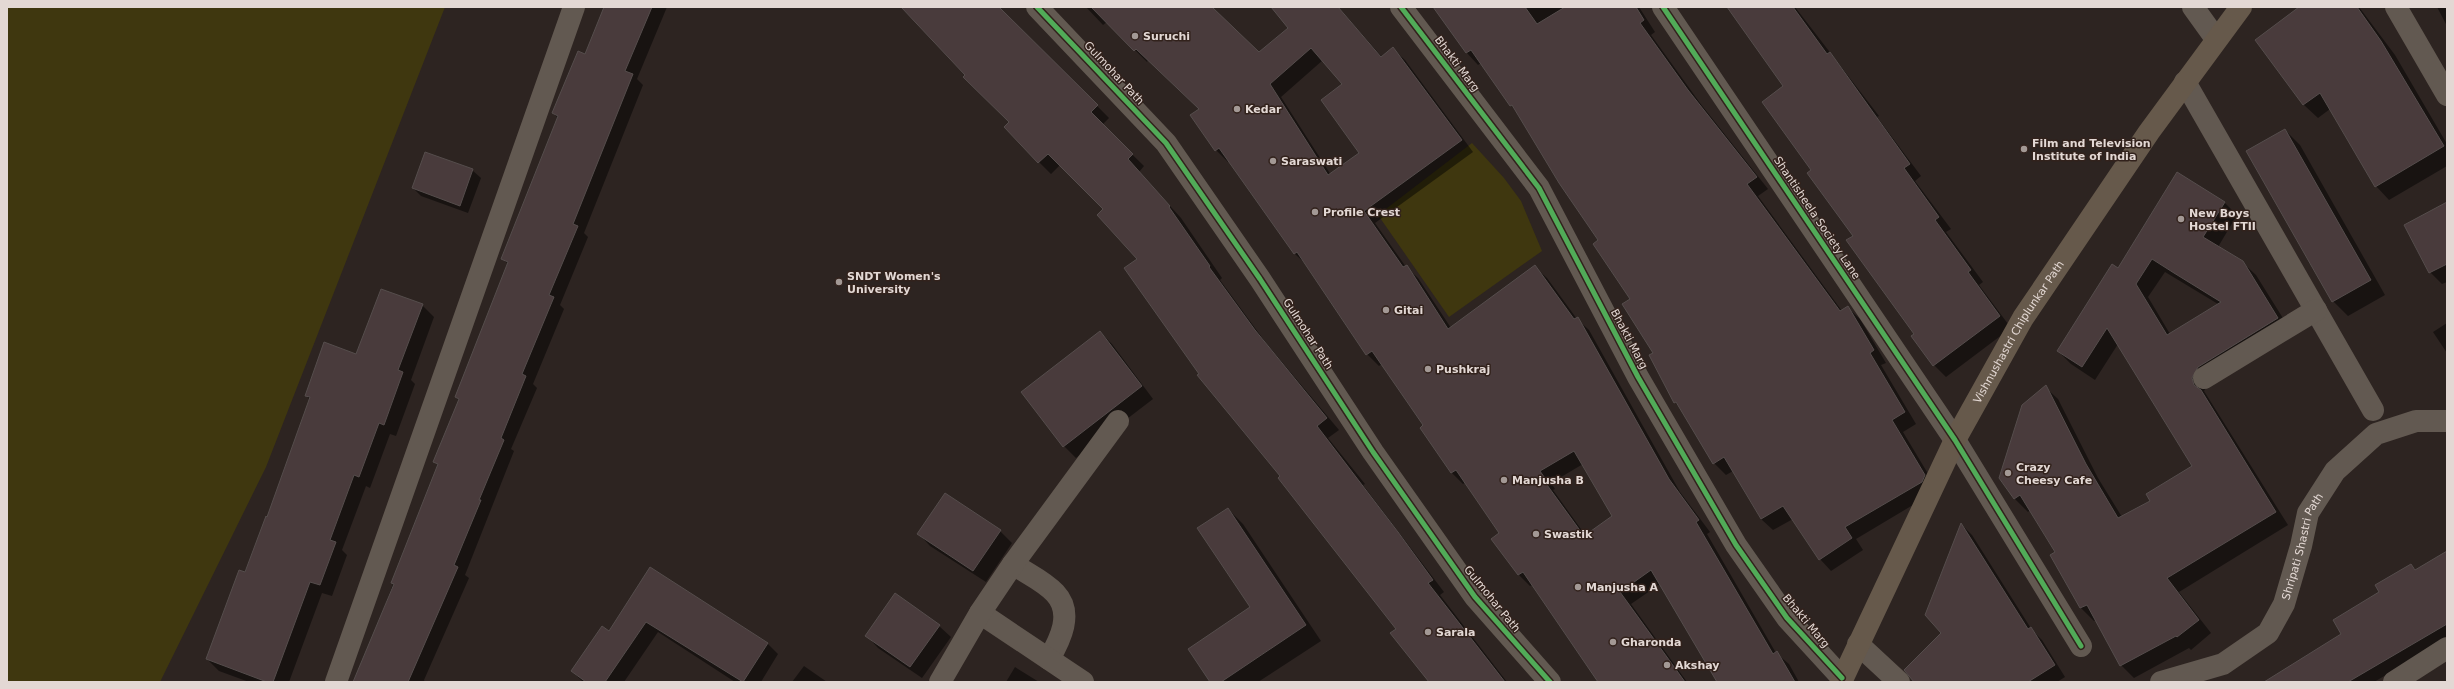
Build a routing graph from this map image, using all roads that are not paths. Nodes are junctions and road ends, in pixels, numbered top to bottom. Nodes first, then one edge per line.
1 (574, 7) edge
2 (1037, 7) edge
3 (1401, 7) edge
4 (1663, 7) edge
5 (2193, 7) edge
6 (2241, 7) edge
7 (2396, 7) edge
8 (2216, 39) junction
9 (2185, 82) junction
10 (2447, 95) edge
11 (2316, 310) junction
12 (2204, 378) dead end
13 (2373, 410) dead end
14 (1118, 421) dead end
15 (2447, 421) edge
16 (1955, 440) junction
17 (1013, 564) junction
18 (980, 613) junction
19 (1858, 644) junction
20 (2081, 646) dead end
21 (2447, 648) edge
22 (1049, 659) junction
23 (1842, 680) edge
24 (336, 682) edge
25 (940, 682) edge
26 (1083, 682) edge
27 (1550, 682) edge
28 (1899, 682) edge
29 (2161, 682) edge
30 (2394, 682) edge

1 - 24 street
2 - 27 street, Gulmohar Path
3 - 23 street, Bhakti Marg
4 - 16 street, Shantisheela Society Lane
5 - 8 street
6 - 8 main road, Vishnushastri Chiplunkar Path
7 - 10 street
8 - 9 main road, Vishnushastri Chiplunkar Path
9 - 11 street
9 - 16 main road, Vishnushastri Chiplunkar Path
11 - 12 street
11 - 13 street
14 - 17 street
15 - 29 street, Shripati Shastri Path
16 - 19 main road, Vishnushastri Chiplunkar Path
16 - 20 street, Shantisheela Society Lane
17 - 18 street
17 - 22 street
18 - 22 street
18 - 25 street
19 - 23 main road, Vishnushastri Chiplunkar Path
19 - 28 street
21 - 30 street
22 - 26 street

